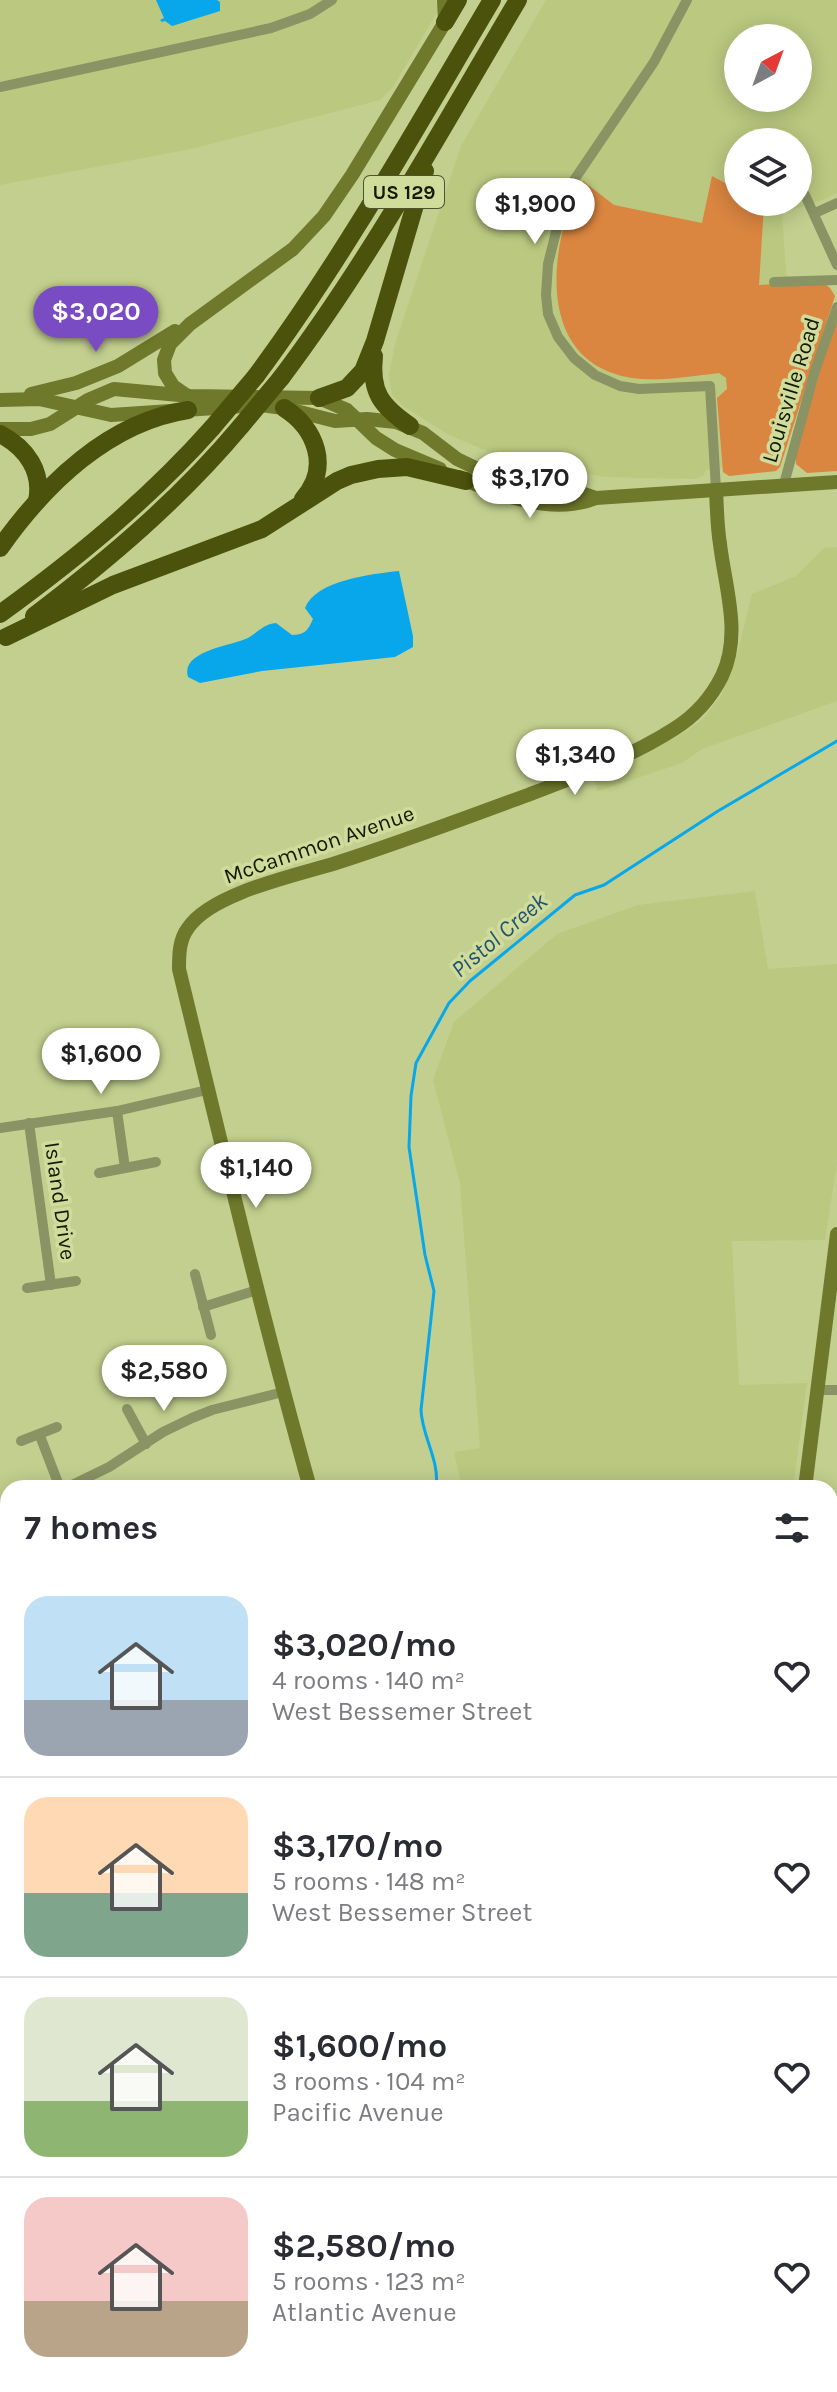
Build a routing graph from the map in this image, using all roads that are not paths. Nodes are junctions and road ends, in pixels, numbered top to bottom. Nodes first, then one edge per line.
1 (332, 0) edge
2 (444, 0) edge
3 (458, 0) edge
4 (492, 0) edge
5 (518, 0) edge
6 (687, 0) edge
7 (445, 22) junction
8 (0, 87) edge
9 (442, 128) junction
10 (837, 203) edge
11 (812, 208) edge
12 (815, 213) junction
13 (837, 265) edge
14 (837, 280) edge
15 (774, 282) dead end
16 (837, 307) edge
17 (190, 324) junction
18 (375, 341) junction
19 (319, 398) junction
20 (3, 400) edge
21 (189, 403) junction
22 (76, 407) junction
23 (284, 408) junction
24 (358, 419) junction
25 (410, 426) junction
26 (0, 431) edge
27 (466, 481) junction
28 (837, 482) edge
29 (784, 484) junction
30 (716, 490) junction
31 (596, 498) junction
32 (37, 501) junction
33 (286, 514) junction
34 (0, 548) edge
35 (0, 614) edge
36 (3, 639) edge
37 (207, 1090) junction
38 (117, 1111) junction
39 (29, 1123) junction
40 (0, 1128) edge
41 (156, 1162) dead end
42 (125, 1168) junction
43 (99, 1173) dead end
44 (837, 1234) edge
45 (195, 1274) dead end
46 (76, 1281) dead end
47 (51, 1285) junction
48 (27, 1288) dead end
49 (257, 1290) junction
50 (203, 1307) junction
51 (211, 1335) dead end
52 (819, 1390) junction
53 (837, 1390) edge
54 (283, 1392) junction
55 (127, 1409) dead end
56 (57, 1427) dead end
57 (40, 1436) junction
58 (21, 1441) dead end
59 (146, 1444) junction
60 (59, 1480) edge
61 (81, 1480) edge
62 (308, 1480) edge
63 (806, 1480) edge

1 - 8 street
2 - 7 main road
3 - 7 highway
4 - 35 highway, US 129, bridge
5 - 9 highway, US 129
6 - 30 street
7 - 17 main road
9 - 18 highway
9 - 36 highway, US 129, bridge
10 - 12 street
11 - 12 street
12 - 13 street
14 - 15 street
16 - 29 street, Louisville Road
17 - 20 main road
17 - 21 main road
18 - 19 highway
18 - 25 highway
19 - 21 main road
19 - 24 main road
20 - 22 main road
21 - 22 main road
21 - 22 main road
21 - 23 main road
21 - 32 highway
22 - 26 main road
23 - 24 main road
23 - 33 highway
24 - 25 main road
24 - 27 main road
25 - 31 main road
26 - 32 highway
27 - 31 main road
27 - 33 highway
28 - 29 main road
29 - 30 main road
30 - 31 main road
30 - 37 main road, McCammon Avenue
32 - 34 highway
33 - 36 highway
37 - 38 street
37 - 49 main road, McCammon Avenue
38 - 39 street
38 - 42 street
39 - 40 street
39 - 47 street, Island Drive
41 - 42 street
42 - 43 street
44 - 52 main road
45 - 50 street
46 - 47 street, Island Drive
47 - 48 street, Island Drive
49 - 50 street
49 - 54 main road, McCammon Avenue
50 - 51 street
52 - 53 street
52 - 63 main road
54 - 59 street
54 - 62 main road, McCammon Avenue
55 - 59 street
56 - 57 street
57 - 58 street
57 - 60 street
59 - 61 street

